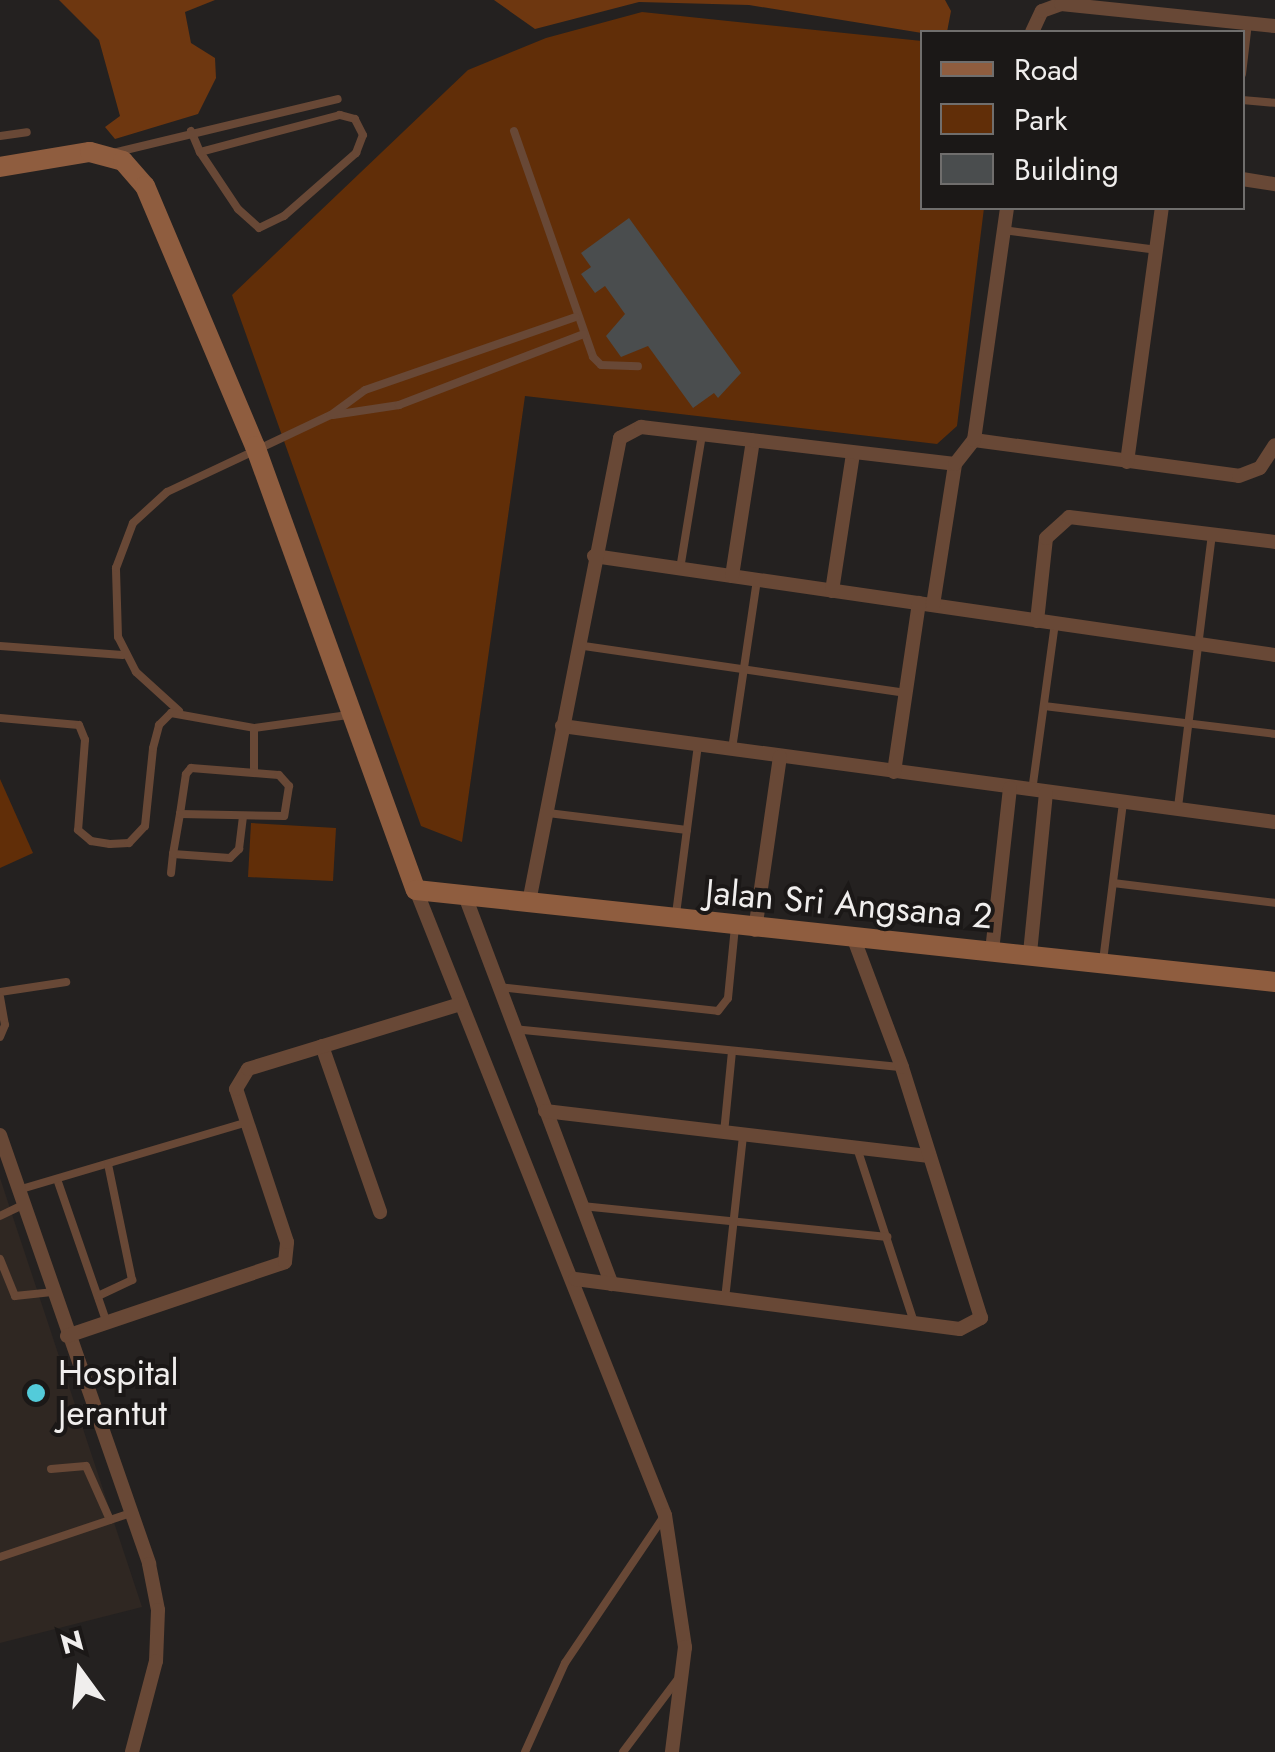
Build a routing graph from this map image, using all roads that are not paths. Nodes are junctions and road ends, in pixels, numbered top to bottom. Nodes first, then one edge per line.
1 (1116, 3) edge
2 (1248, 24) junction
3 (1275, 26) edge
4 (1033, 30) edge
5 (1245, 49) edge
6 (338, 99) dead end
7 (1245, 100) edge
8 (1275, 103) edge
9 (190, 131) junction
10 (514, 131) dead end
11 (27, 132) dead end
12 (0, 136) edge
13 (200, 152) junction
14 (109, 155) junction
15 (0, 167) edge
16 (1245, 179) edge
17 (1275, 184) edge
18 (1006, 210) edge
19 (1162, 210) edge
20 (1004, 230) junction
21 (1156, 250) junction
22 (576, 317) junction
23 (584, 334) junction
24 (638, 366) dead end
25 (365, 390) junction
26 (372, 413) junction
27 (331, 415) junction
28 (702, 435) junction
29 (974, 440) junction
30 (753, 442) junction
31 (1275, 445) edge
32 (255, 446) junction
33 (853, 453) junction
34 (1127, 462) junction
35 (954, 464) junction
36 (1212, 534) junction
37 (1275, 542) edge
38 (594, 556) junction
39 (680, 569) junction
40 (732, 576) junction
41 (757, 580) junction
42 (832, 591) junction
43 (926, 604) junction
44 (1038, 620) junction
45 (1055, 624) junction
46 (1199, 644) junction
47 (577, 645) junction
48 (0, 646) edge
49 (123, 655) junction
50 (1275, 655) edge
51 (744, 670) junction
52 (905, 693) junction
53 (1044, 706) junction
54 (179, 711) junction
55 (349, 715) junction
56 (0, 718) edge
57 (1189, 722) junction
58 (562, 726) junction
59 (254, 728) junction
60 (1275, 734) edge
61 (698, 745) junction
62 (732, 750) junction
63 (780, 757) junction
64 (254, 772) junction
65 (894, 772) junction
66 (1010, 788) junction
67 (1039, 792) junction
68 (1123, 802) junction
69 (1178, 807) junction
70 (545, 812) junction
71 (180, 814) junction
72 (243, 816) junction
73 (1275, 822) edge
74 (687, 830) junction
75 (174, 854) junction
76 (171, 873) dead end
77 (1113, 883) junction
78 (416, 890) junction
79 (465, 896) junction
80 (529, 902) junction
81 (1275, 903) edge
82 (676, 920) junction
83 (745, 928) junction
84 (855, 942) junction
85 (992, 951) junction
86 (1030, 953) junction
87 (1103, 962) junction
88 (66, 982) dead end
89 (1275, 982) edge
90 (498, 987) junction
91 (0, 994) edge
92 (462, 1004) junction
93 (514, 1029) junction
94 (0, 1036) edge
95 (322, 1046) junction
96 (732, 1051) junction
97 (902, 1068) junction
98 (546, 1111) junction
99 (244, 1123) junction
100 (724, 1133) junction
101 (0, 1135) edge
102 (743, 1136) junction
103 (858, 1151) junction
104 (929, 1156) junction
105 (108, 1164) junction
106 (57, 1178) junction
107 (21, 1198) junction
108 (582, 1206) junction
109 (380, 1212) dead end
110 (0, 1216) edge
111 (734, 1220) junction
112 (888, 1237) junction
113 (0, 1259) edge
114 (574, 1280) junction
115 (612, 1284) junction
116 (52, 1292) junction
117 (98, 1296) junction
118 (725, 1300) junction
119 (107, 1323) junction
120 (915, 1325) junction
121 (67, 1336) junction
122 (52, 1469) dead end
123 (130, 1513) junction
124 (665, 1515) junction
125 (110, 1520) junction
126 (0, 1557) edge
127 (683, 1672) junction
128 (132, 1752) edge
129 (525, 1752) edge
130 (623, 1752) edge
131 (672, 1752) edge

1 - 2 street
1 - 4 street
2 - 3 street
2 - 5 lane
6 - 9 lane
7 - 8 lane
9 - 13 lane
9 - 14 lane
10 - 22 lane
11 - 12 lane
13 - 13 lane
14 - 15 street
14 - 32 street
16 - 17 street
18 - 20 street
19 - 21 street
20 - 21 lane
20 - 29 street
21 - 34 street
22 - 23 lane
22 - 25 lane
23 - 24 lane
23 - 26 lane
25 - 26 lane
25 - 27 lane
26 - 27 lane
27 - 32 lane
28 - 30 street
28 - 38 street
28 - 39 lane
29 - 34 street
29 - 35 street
30 - 33 street
30 - 40 street
31 - 34 street
32 - 49 lane
32 - 55 street
33 - 35 street
33 - 42 street
35 - 43 street
36 - 37 street
36 - 44 street
36 - 46 lane
38 - 39 street
38 - 47 street
39 - 40 street
40 - 41 street
41 - 42 street
41 - 51 lane
42 - 43 street
43 - 44 street
43 - 52 street
44 - 45 street
45 - 46 street
45 - 53 lane
46 - 50 street
46 - 57 lane
47 - 51 lane
47 - 58 street
48 - 49 lane
49 - 54 lane
51 - 52 lane
51 - 62 lane
52 - 65 street
53 - 57 lane
53 - 67 lane
54 - 56 lane
54 - 59 lane
55 - 59 lane
55 - 78 street
57 - 60 lane
57 - 69 lane
58 - 61 street
58 - 70 street
59 - 64 lane
61 - 62 street
61 - 74 lane
62 - 63 street
63 - 65 street
63 - 83 street
64 - 71 lane
64 - 72 lane
65 - 66 street
66 - 67 street
66 - 85 street
67 - 68 street
67 - 86 street
68 - 69 street
68 - 77 lane
69 - 73 street
70 - 74 lane
70 - 80 street
71 - 72 lane
71 - 75 lane
72 - 75 lane
74 - 82 lane
75 - 76 lane
77 - 81 lane
77 - 87 lane
78 - 79 street, Jalan Sri Angsana 2
78 - 92 street
79 - 80 street, Jalan Sri Angsana 2
79 - 90 street
80 - 82 street, Jalan Sri Angsana 2
82 - 83 street, Jalan Sri Angsana 2
83 - 84 street, Jalan Sri Angsana 2
83 - 90 lane
84 - 85 street, Jalan Sri Angsana 2
84 - 97 street
85 - 86 street, Jalan Sri Angsana 2
86 - 87 street, Jalan Sri Angsana 2
87 - 89 street, Jalan Sri Angsana 2
88 - 91 lane
90 - 93 street
91 - 94 lane
92 - 95 street
92 - 114 street
93 - 96 lane
93 - 98 street
95 - 99 street
95 - 109 street
96 - 97 lane
96 - 100 lane
97 - 104 street
98 - 100 street
98 - 108 street
99 - 105 lane
99 - 119 street
100 - 102 street
101 - 107 street
102 - 103 street
102 - 111 lane
103 - 104 street
103 - 112 lane
104 - 120 street
105 - 106 lane
105 - 117 lane
106 - 107 lane
106 - 117 lane
107 - 110 lane
107 - 116 street
108 - 111 lane
108 - 115 street
111 - 112 lane
111 - 118 lane
112 - 120 lane
113 - 116 lane
114 - 115 street
114 - 124 street
115 - 118 street
116 - 121 street
117 - 119 lane
118 - 120 street
119 - 121 street
121 - 123 street
122 - 125 lane
123 - 125 lane
123 - 128 street
124 - 127 street
124 - 129 lane
125 - 126 lane
127 - 130 lane
127 - 131 street

